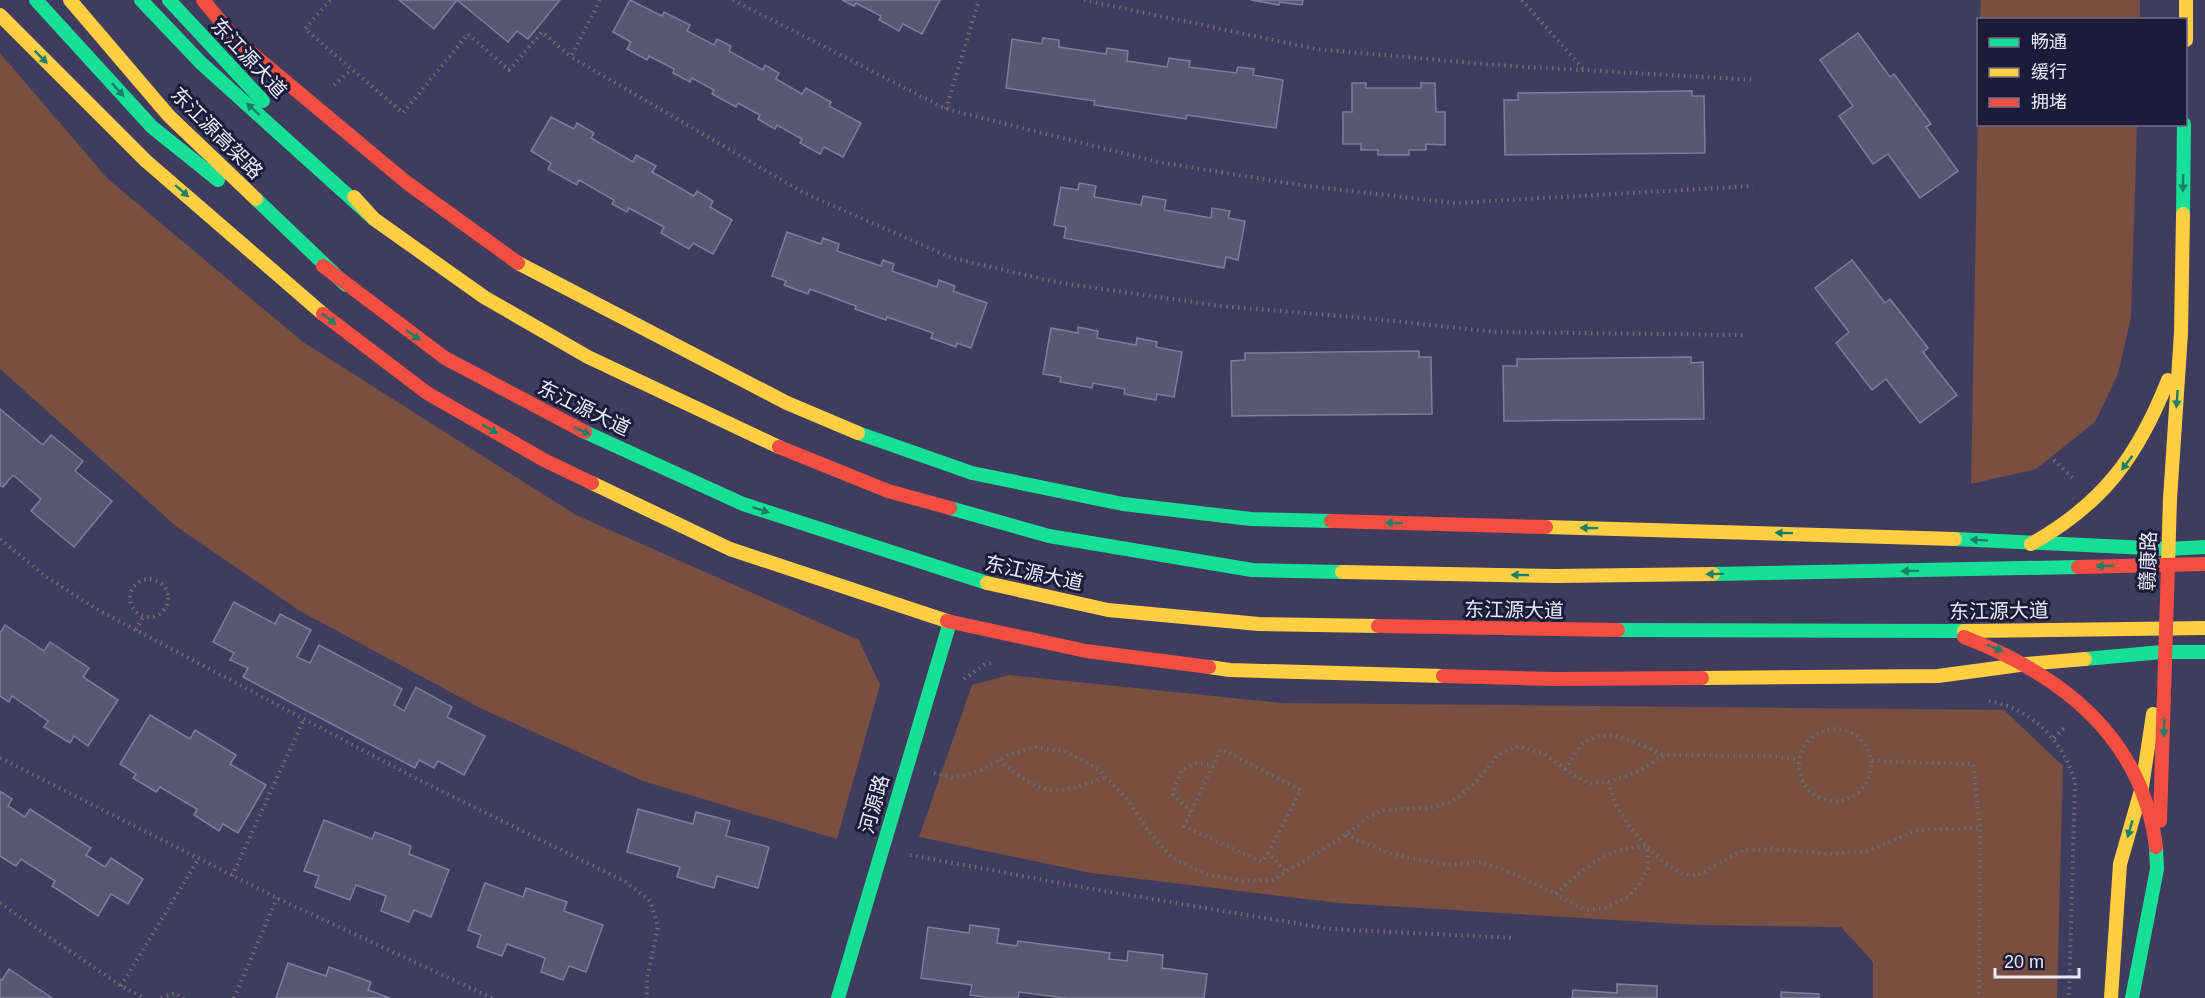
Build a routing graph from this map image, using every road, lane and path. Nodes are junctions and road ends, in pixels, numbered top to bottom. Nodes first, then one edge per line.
1 (36, 0) edge
2 (69, 0) edge
3 (141, 0) edge
4 (169, 0) edge
5 (203, 0) edge
6 (330, 0) edge
7 (600, 0) edge
8 (733, 0) edge
9 (979, 0) edge
10 (1084, 0) edge
11 (1522, 0) edge
12 (2186, 0) edge
13 (0, 15) edge
14 (2186, 18) edge
15 (571, 57) junction
16 (1584, 70) junction
17 (1756, 80) dead end
18 (946, 109) junction
19 (2184, 126) edge
20 (1754, 186) dead end
21 (374, 219) junction
22 (346, 285) junction
23 (2181, 333) junction
24 (1746, 335) dead end
25 (0, 539) edge
26 (2034, 543) junction
27 (2205, 547) edge
28 (2168, 549) junction
29 (2205, 564) edge
30 (2168, 565) junction
31 (1947, 571) junction
32 (143, 616) junction
33 (950, 622) junction
34 (2166, 627) junction
35 (2205, 628) edge
36 (136, 630) junction
37 (1939, 631) junction
38 (2164, 652) junction
39 (2205, 652) edge
40 (996, 662) dead end
41 (2027, 664) junction
42 (959, 687) dead end
43 (1981, 699) dead end
44 (304, 719) junction
45 (1664, 755) junction
46 (0, 758) edge
47 (999, 760) junction
48 (1799, 760) junction
49 (907, 761) junction
50 (1872, 761) junction
51 (1214, 765) junction
52 (1566, 770) junction
53 (1106, 777) junction
54 (1608, 782) junction
55 (2142, 787) junction
56 (1191, 812) junction
57 (1980, 828) junction
58 (1346, 836) junction
59 (1647, 847) junction
60 (1268, 853) junction
61 (879, 857) junction
62 (200, 858) junction
63 (2158, 861) junction
64 (1286, 871) junction
65 (232, 876) junction
66 (1556, 894) junction
67 (277, 898) junction
68 (0, 903) edge
69 (1514, 938) dead end
70 (2157, 941) dead end
71 (122, 986) junction
72 (145, 998) edge
73 (161, 998) edge
74 (184, 998) edge
75 (234, 998) edge
76 (492, 998) edge
77 (647, 998) edge
78 (838, 998) edge
79 (1979, 998) edge
80 (2068, 998) edge
81 (2111, 998) edge
82 (2133, 998) edge

1 -> 22 main road, 东江源大道
2 - 22 main road, 东江源高架路
21 -> 3 main road, 东江源高架路
4 - 21 main road, 东江源大道
26 -> 5 main road
6 - 15 path
7 - 15 path
8 - 18 path
9 - 18 path
10 - 16 path
11 - 16 path
12 - 14 main road
13 -> 33 main road
15 - 24 path
16 - 17 path
18 - 20 path
19 -> 23 main road, 赣康路
31 -> 21 main road, 东江源大道
22 -> 37 main road, 东江源大道
23 -> 26 main road
23 -> 28 main road, 赣康路
25 - 36 path
26 - 28 main road
26 - 31 main road
27 - 28 main road
28 - 30 main road, 赣康路
29 - 30 main road, 东江源大道
30 -> 31 main road, 东江源大道
30 - 34 main road, 赣康路
32 - 32 path
32 - 36 path
33 - 41 main road
33 - 49 main road, 河源路
34 - 35 main road, 东江源大道
34 - 37 main road, 东江源大道
34 - 38 main road, 赣康路
36 - 44 path
37 -> 41 main road
38 - 39 main road
38 - 41 main road
38 - 55 main road
38 -> 63 main road, 赣康路
40 - 42 path
41 - 55 main road
43 - 80 path
44 - 65 path
44 - 77 path
45 - 48 path
45 - 52 path
45 - 54 path
46 - 62 path
47 - 49 path
47 - 53 path
47 - 53 path
48 - 50 path
48 - 50 path
49 - 61 main road, 河源路
50 - 57 path
51 - 56 path
51 - 56 path
51 - 60 path
52 - 54 path
52 - 58 path
53 - 64 path
54 - 59 path
55 - 63 main road
55 -> 81 main road
56 - 60 path
57 - 59 path
57 - 79 path
58 - 64 path
58 - 66 path
59 - 66 path
59 - 66 path
60 - 64 path
61 - 69 path
61 - 78 main road, 河源路
62 - 65 path
62 - 71 path
63 - 70 main road, 赣康路
63 - 82 main road
65 - 67 path
67 - 75 path
67 - 76 path
68 - 71 path
71 - 72 path
73 - 74 path

